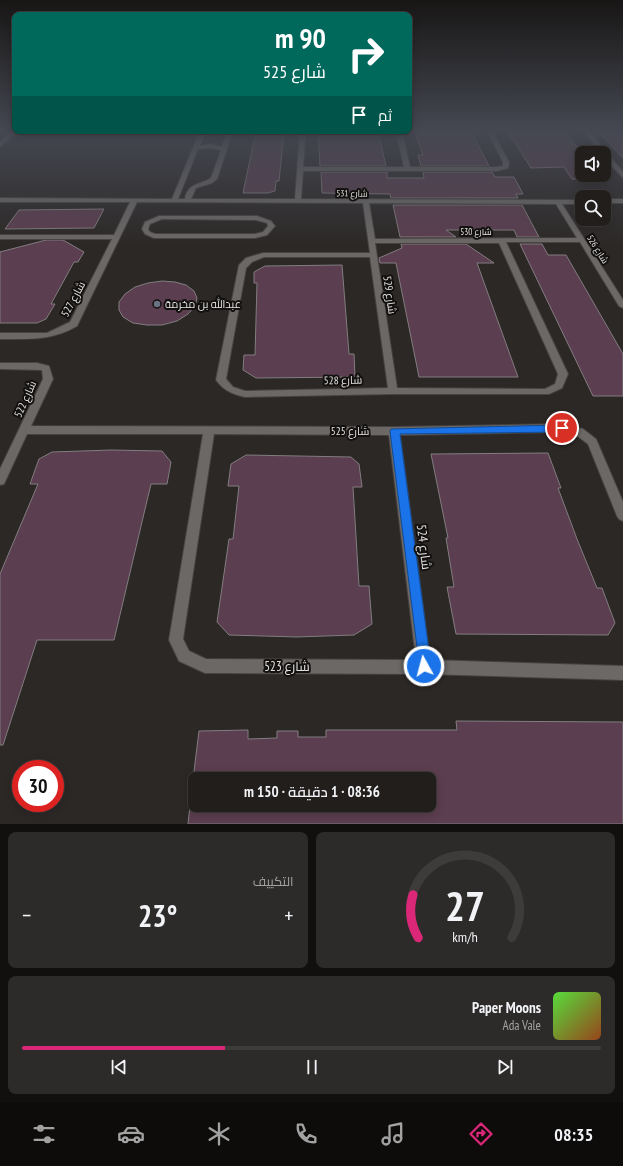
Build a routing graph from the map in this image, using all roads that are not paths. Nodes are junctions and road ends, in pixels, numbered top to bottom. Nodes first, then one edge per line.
1 (189, 167) edge
2 (218, 167) edge
3 (504, 167) edge
4 (302, 168) joint
5 (407, 169) joint
6 (184, 180) junction
7 (201, 184) junction
8 (1, 200) edge
9 (134, 201) junction
10 (174, 201) junction
11 (188, 201) junction
12 (241, 201) junction
13 (298, 201) junction
14 (623, 201) edge
15 (366, 202) junction
16 (558, 202) junction
17 (575, 202) edge
18 (611, 202) edge
19 (227, 209) junction
20 (238, 212) junction
21 (0, 237) edge
22 (116, 237) junction
23 (501, 240) junction
24 (581, 240) junction
25 (371, 241) junction
26 (374, 255) junction
27 (623, 306) edge
28 (0, 336) edge
29 (0, 366) edge
30 (393, 391) junction
31 (24, 430) junction
32 (209, 431) junction
33 (394, 431) junction
34 (0, 481) edge
35 (623, 516) edge
36 (424, 666) junction
37 (623, 673) edge

1 - 6 street
2 - 7 street
3 - 5 street
4 - 5 street
4 - 13 street
6 - 7 street
6 - 10 street
7 - 11 street
8 - 9 street, شارع 531
9 - 10 street, شارع 531
9 - 22 street, شارع 527
10 - 11 street, شارع 531
11 - 19 street, شارع 531
12 - 13 street, شارع 531
12 - 19 street, شارع 531
12 - 20 street
13 - 15 street, شارع 531
14 - 18 street
15 - 16 street, شارع 531
15 - 25 street, شارع 529
16 - 17 street, شارع 531
16 - 24 street, شارع 526
19 - 20 street
19 - 20 street
21 - 22 street
22 - 28 street, شارع 527
23 - 24 street, شارع 530
23 - 25 street, شارع 530
23 - 30 street, شارع 528
24 - 27 street, شارع 526
25 - 26 street, شارع 529
26 - 30 street, شارع 529
26 - 30 street, شارع 528
29 - 31 street, شارع 522
31 - 32 street, شارع 525
31 - 34 street, شارع 522
32 - 33 street, شارع 525
32 - 36 street, شارع 523
33 - 35 street, شارع 525
33 - 36 street, شارع 524
36 - 37 street, شارع 523

